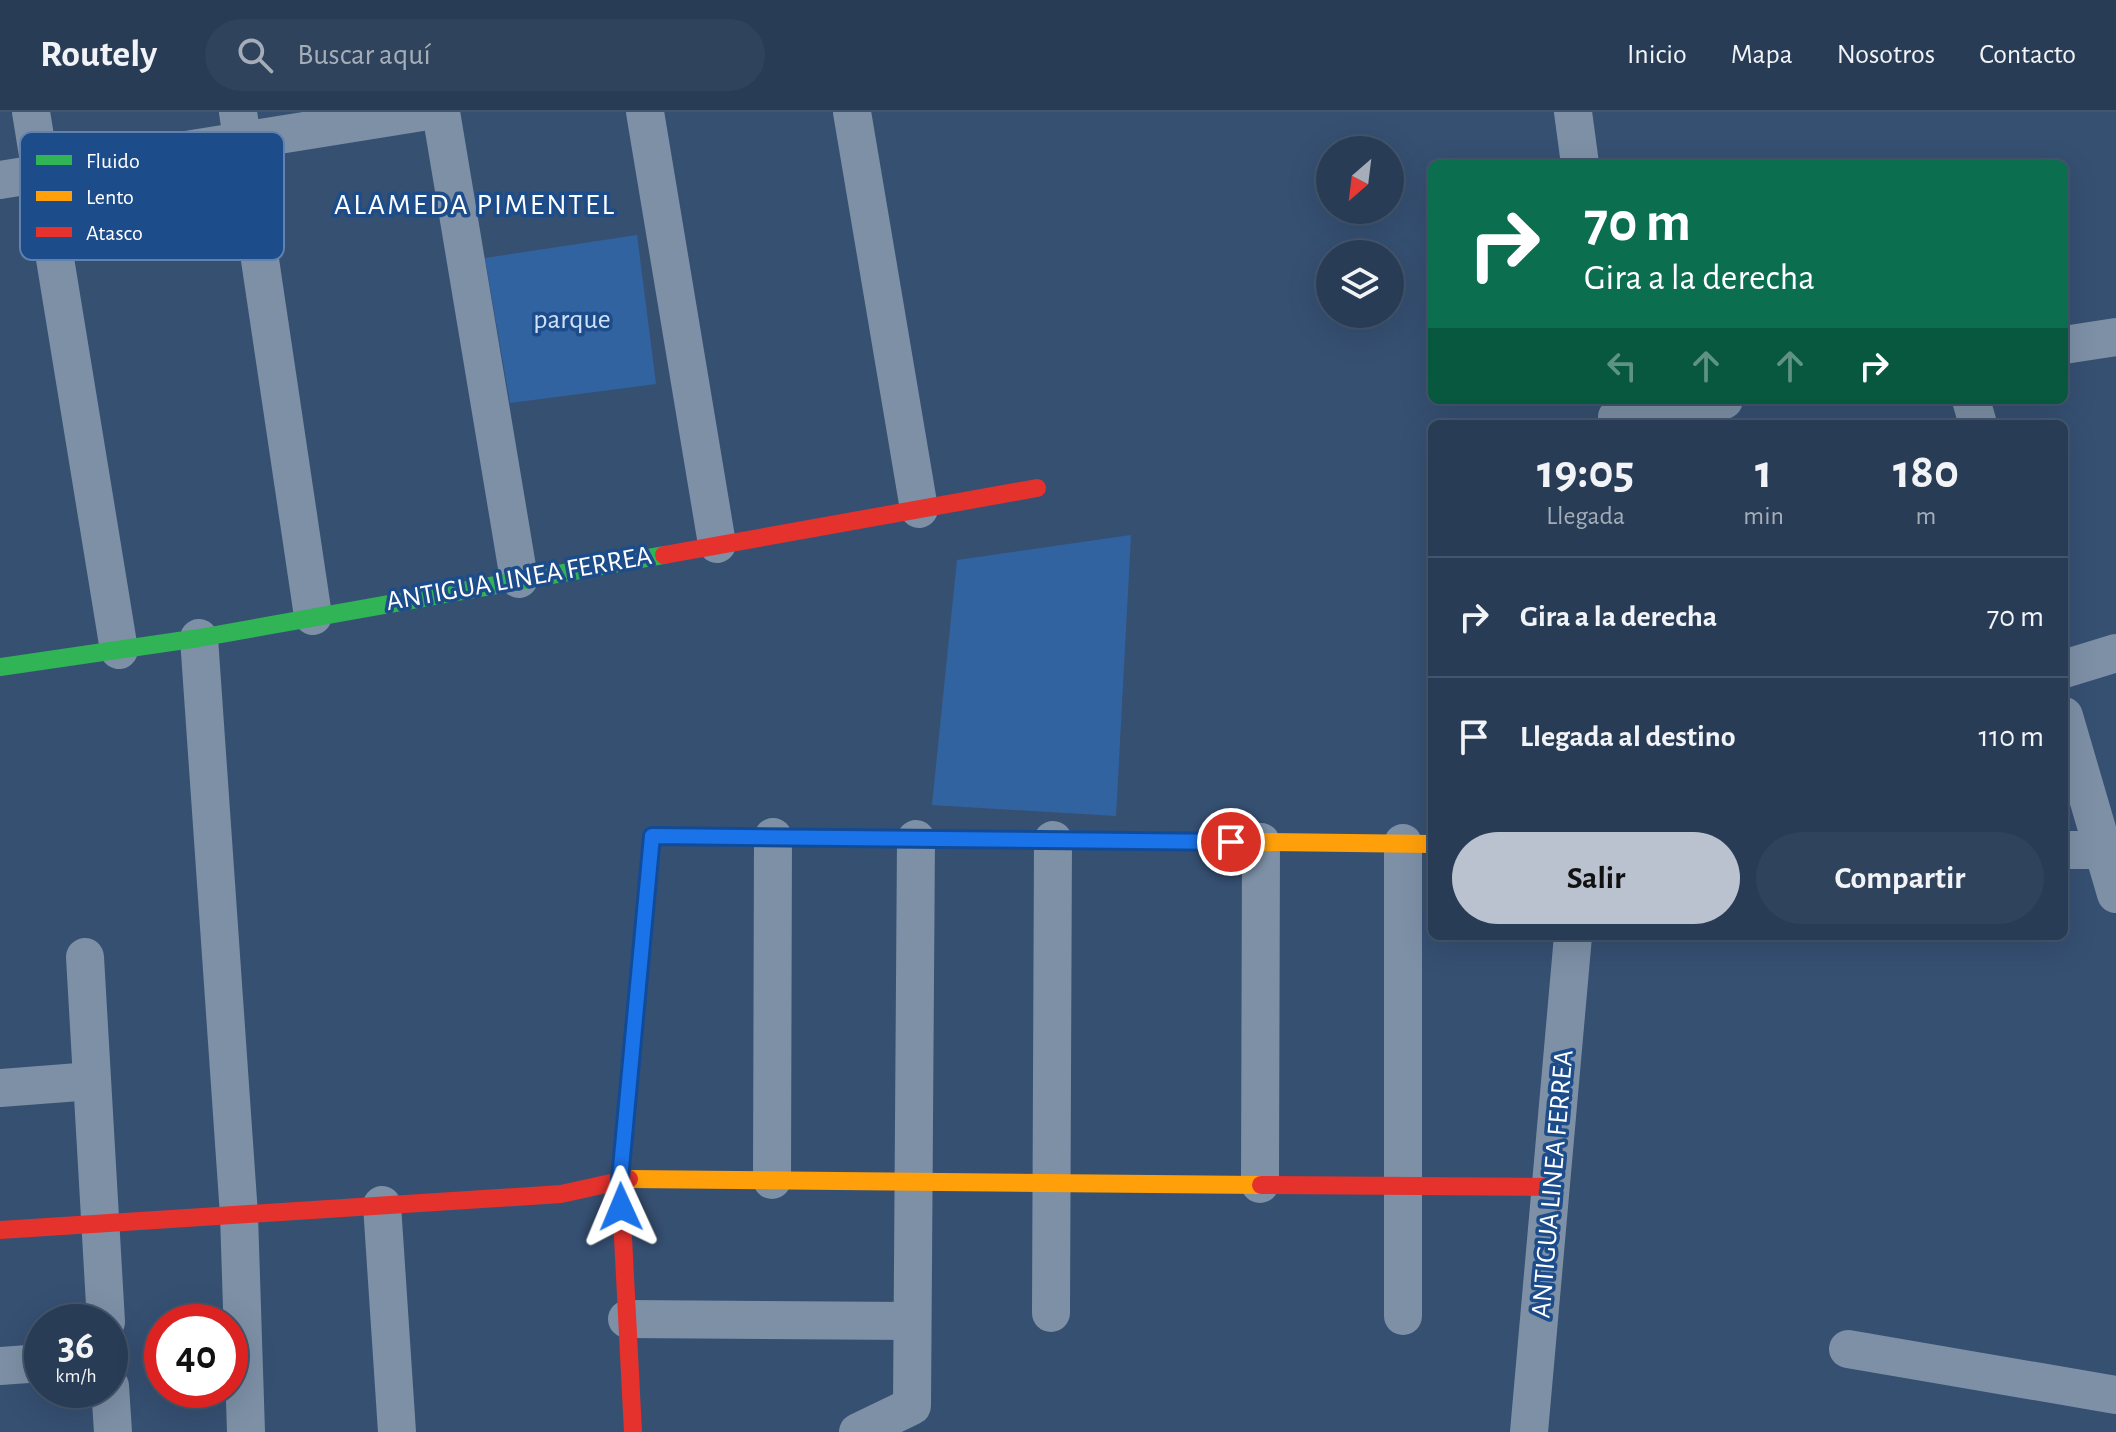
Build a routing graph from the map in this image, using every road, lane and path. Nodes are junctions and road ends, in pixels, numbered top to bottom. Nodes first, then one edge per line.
1 (31, 112) edge
2 (422, 112) edge
3 (441, 112) edge
4 (645, 112) edge
5 (852, 112) edge
6 (1573, 112) edge
7 (240, 126) edge
8 (34, 132) edge
9 (215, 132) edge
10 (1579, 160) edge
11 (20, 177) edge
12 (0, 180) edge
13 (55, 260) edge
14 (260, 260) edge
15 (2116, 337) edge
16 (2068, 344) edge
17 (1693, 404) edge
18 (1616, 414) edge
19 (1037, 488) dead end
20 (919, 509) junction
21 (717, 544) junction
22 (519, 579) junction
23 (313, 616) junction
24 (199, 638) junction
25 (119, 650) junction
26 (2116, 653) edge
27 (0, 667) edge
28 (2068, 668) edge
29 (2068, 730) edge
30 (773, 837) junction
31 (916, 839) junction
32 (1053, 840) junction
33 (1261, 842) junction
34 (1417, 843) edge
35 (2068, 850) edge
36 (2103, 850) junction
37 (2116, 894) edge
38 (1573, 940) edge
39 (85, 957) dead end
40 (92, 1081) junction
41 (0, 1088) edge
42 (620, 1179) junction
43 (772, 1180) junction
44 (914, 1181) junction
45 (1052, 1182) junction
46 (1260, 1184) junction
47 (1403, 1186) junction
48 (1552, 1187) junction
49 (382, 1205) junction
50 (239, 1215) junction
51 (100, 1224) junction
52 (0, 1230) edge
53 (105, 1304) edge
54 (1051, 1313) dead end
55 (1403, 1316) dead end
56 (627, 1319) junction
57 (912, 1321) junction
58 (1848, 1349) dead end
59 (24, 1364) edge
60 (0, 1366) edge
61 (2116, 1395) edge
62 (111, 1408) edge
63 (113, 1432) edge
64 (246, 1432) edge
65 (397, 1432) edge
66 (633, 1432) edge
67 (858, 1432) edge
68 (1529, 1432) edge

1 - 8 street
2 - 7 street
3 - 22 street
4 - 21 street
5 - 20 street
6 - 10 street
7 - 9 street
11 - 12 street
13 - 25 street
14 - 23 street
15 - 16 street
17 - 18 street
19 - 20 street, ANTIGUA LINEA FERREA
20 - 21 street, ANTIGUA LINEA FERREA
21 - 22 street, ANTIGUA LINEA FERREA
22 - 23 street, ANTIGUA LINEA FERREA
23 - 24 street, ANTIGUA LINEA FERREA
24 - 25 street, ANTIGUA LINEA FERREA
24 - 50 street
25 - 27 street, ANTIGUA LINEA FERREA
26 - 28 street
29 - 36 street
30 - 31 street
30 - 42 street
30 - 43 street
31 - 32 street
31 - 44 street
32 - 33 street
32 - 45 street
33 - 34 street
33 - 46 street
34 - 47 street
35 - 36 street
36 - 37 street
38 - 48 street, ANTIGUA LINEA FERREA
39 - 40 street
40 - 41 street
40 - 51 street
42 - 43 street
42 - 49 street
42 - 56 street
43 - 44 street
44 - 45 street
44 - 57 street
45 - 46 street
45 - 54 street
46 - 47 street
47 - 48 street
47 - 55 street
48 - 68 street, ANTIGUA LINEA FERREA
49 - 50 street
49 - 65 street
50 - 51 street
50 - 64 street
51 - 52 street
51 - 53 street
56 - 57 street
56 - 66 street
57 - 67 street
58 - 61 street
59 - 60 street
62 - 63 street

